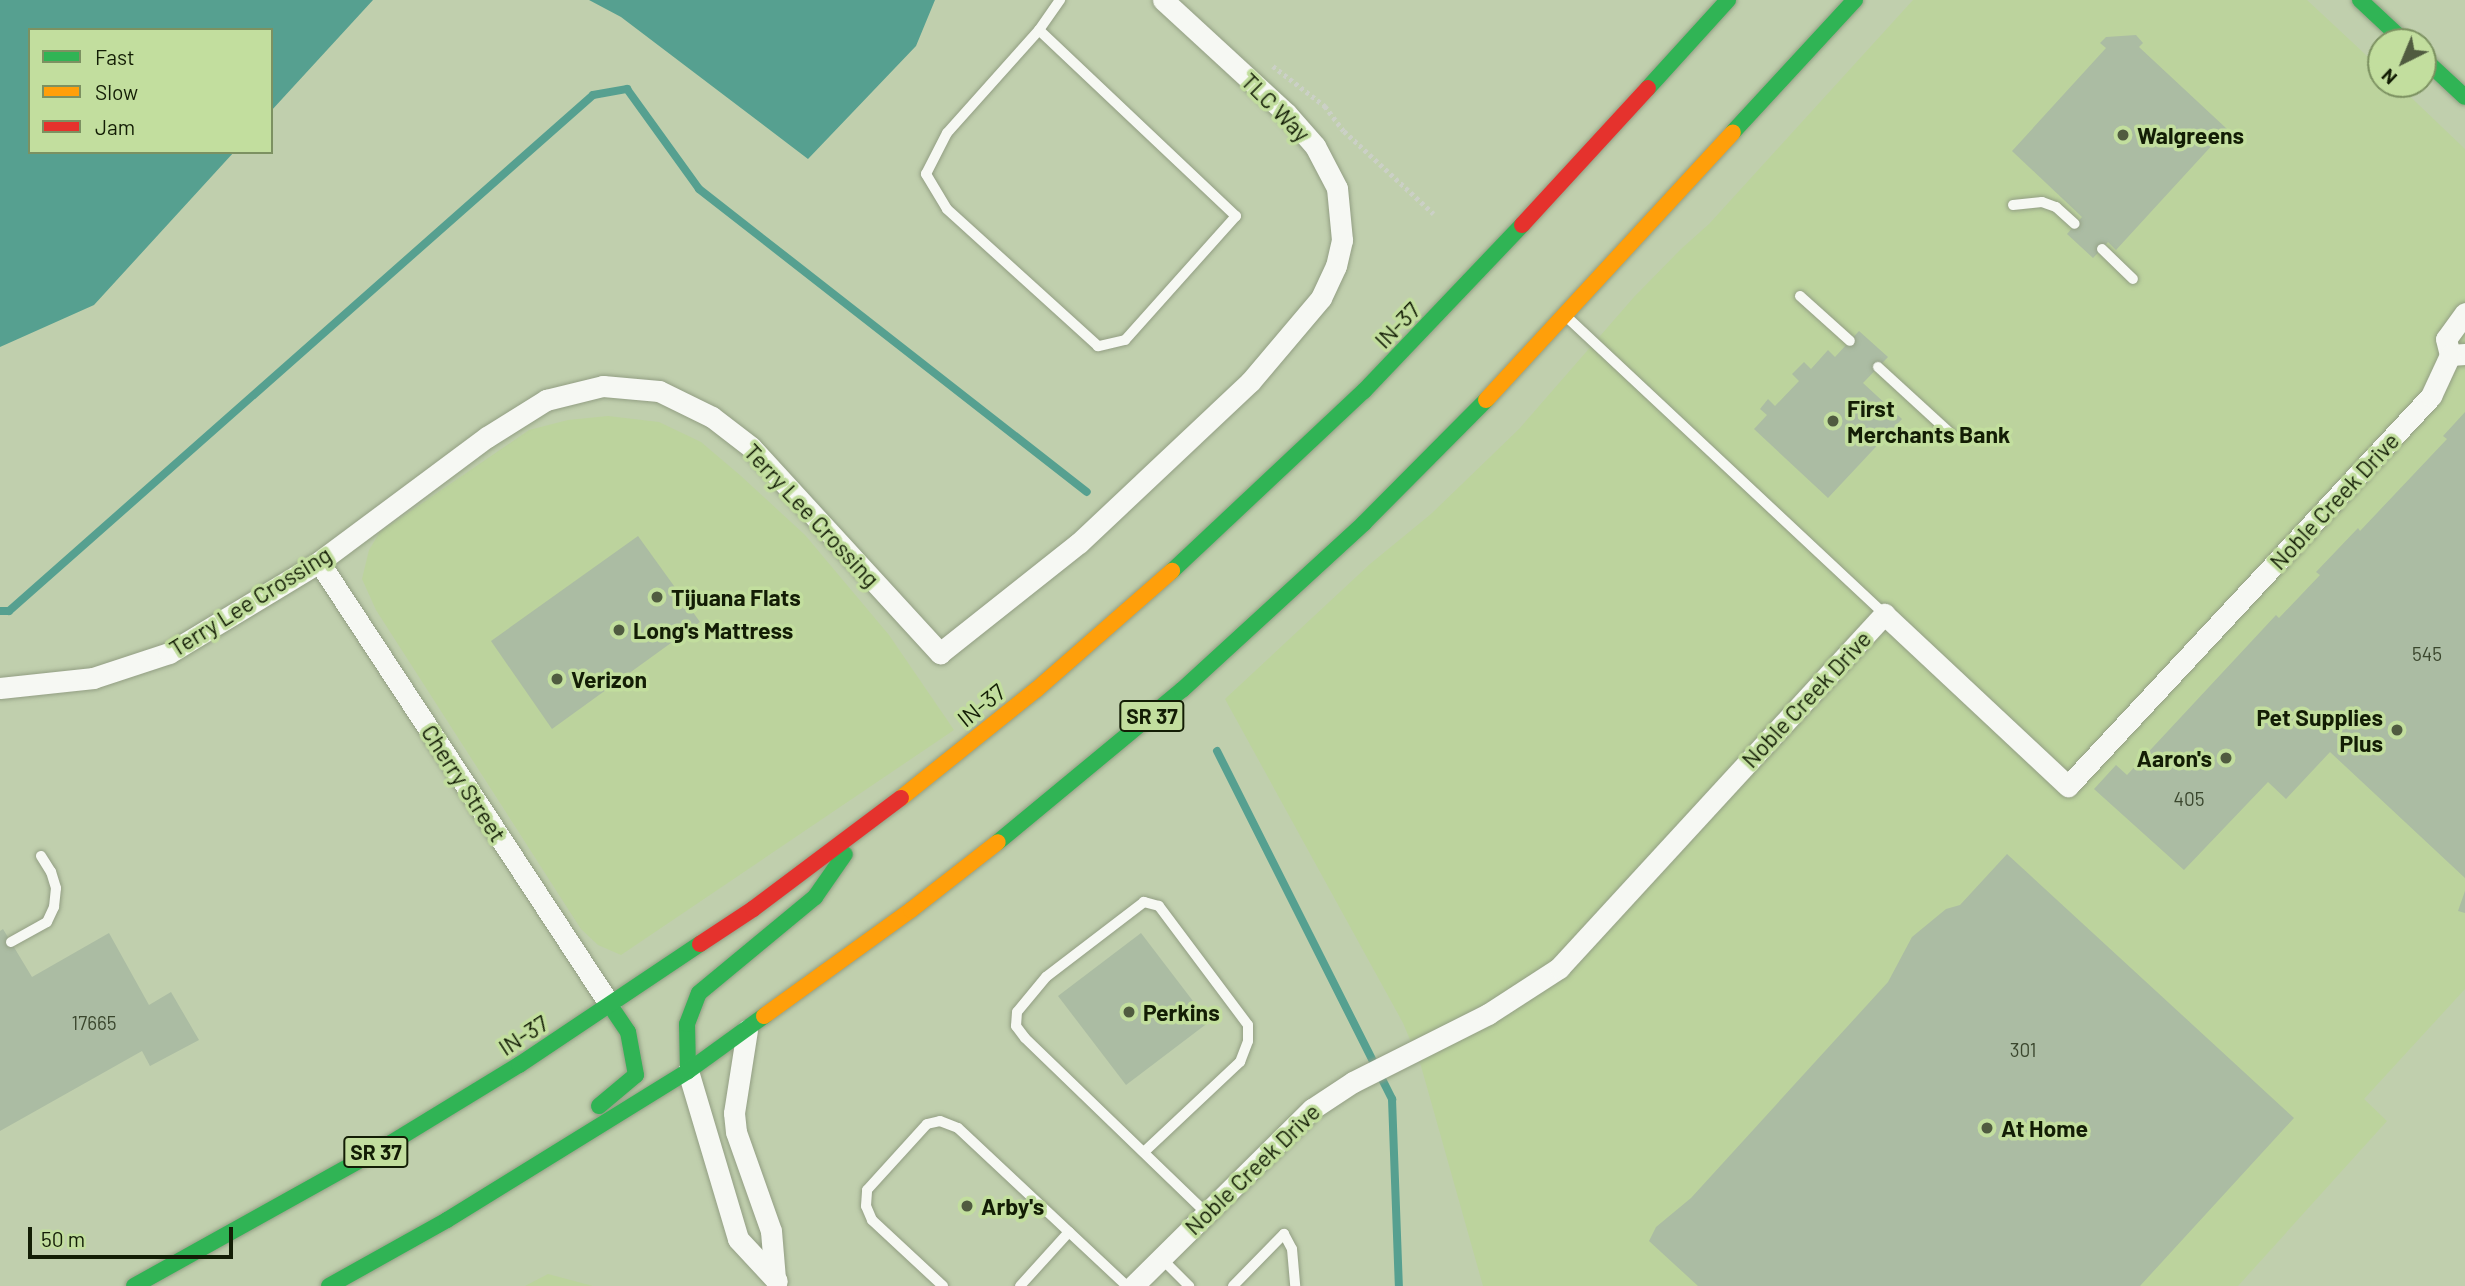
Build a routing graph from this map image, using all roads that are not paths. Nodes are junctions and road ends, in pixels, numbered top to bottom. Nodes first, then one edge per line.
1 (1060, 0) edge
2 (1163, 0) edge
3 (1728, 0) edge
4 (1855, 0) edge
5 (2360, 0) edge
6 (2390, 28) edge
7 (1039, 30) junction
8 (2437, 71) edge
9 (2465, 97) edge
10 (2012, 205) dead end
11 (2076, 224) dead end
12 (1342, 240) joint
13 (2102, 249) dead end
14 (2133, 279) dead end
15 (1800, 296) dead end
16 (2465, 313) edge
17 (1566, 316) junction
18 (1850, 341) dead end
19 (2458, 354) edge
20 (1878, 367) dead end
21 (1951, 434) dead end
22 (318, 562) junction
23 (1884, 614) junction
24 (0, 688) edge
25 (867, 824) junction
26 (41, 856) dead end
27 (11, 942) dead end
28 (610, 1005) junction
29 (747, 1029) junction
30 (688, 1071) junction
31 (1144, 1152) junction
32 (1205, 1212) junction
33 (447, 1220) junction
34 (1069, 1232) junction
35 (1161, 1258) junction
36 (776, 1284) edge
37 (134, 1286) edge
38 (329, 1286) edge
39 (943, 1286) edge
40 (1020, 1286) edge
41 (1127, 1286) edge
42 (1133, 1286) edge
43 (1189, 1286) edge
44 (1233, 1286) edge
45 (1295, 1286) edge

1 - 7 lane
2 - 12 street, TLC Way
3 - 25 main road, IN-37 / SR 37
4 - 17 main road, SR 37
5 - 6 main road
7 - 7 lane
8 - 9 main road
10 - 11 lane
12 - 22 street, Terry Lee Crossing
13 - 14 lane
15 - 18 lane
16 - 19 street, Noble Creek Drive
17 - 23 lane
17 - 29 main road, SR 37
19 - 23 street, Noble Creek Drive
20 - 21 lane
22 - 24 street, Terry Lee Crossing
22 - 28 street, Cherry Street
23 - 32 street, Noble Creek Drive
25 - 28 main road, IN-37 / SR 37
25 - 30 main road
26 - 27 lane
28 - 33 main road
28 - 37 main road, IN-37 / SR 37
29 - 30 main road, SR 37
29 - 36 street
30 - 33 main road, SR 37
30 - 36 street
31 - 31 lane
31 - 32 lane
32 - 35 street, Noble Creek Drive
33 - 38 main road, SR 37
34 - 39 lane
34 - 40 lane
34 - 41 lane
35 - 42 street, Noble Creek Drive
35 - 43 lane
44 - 45 lane

